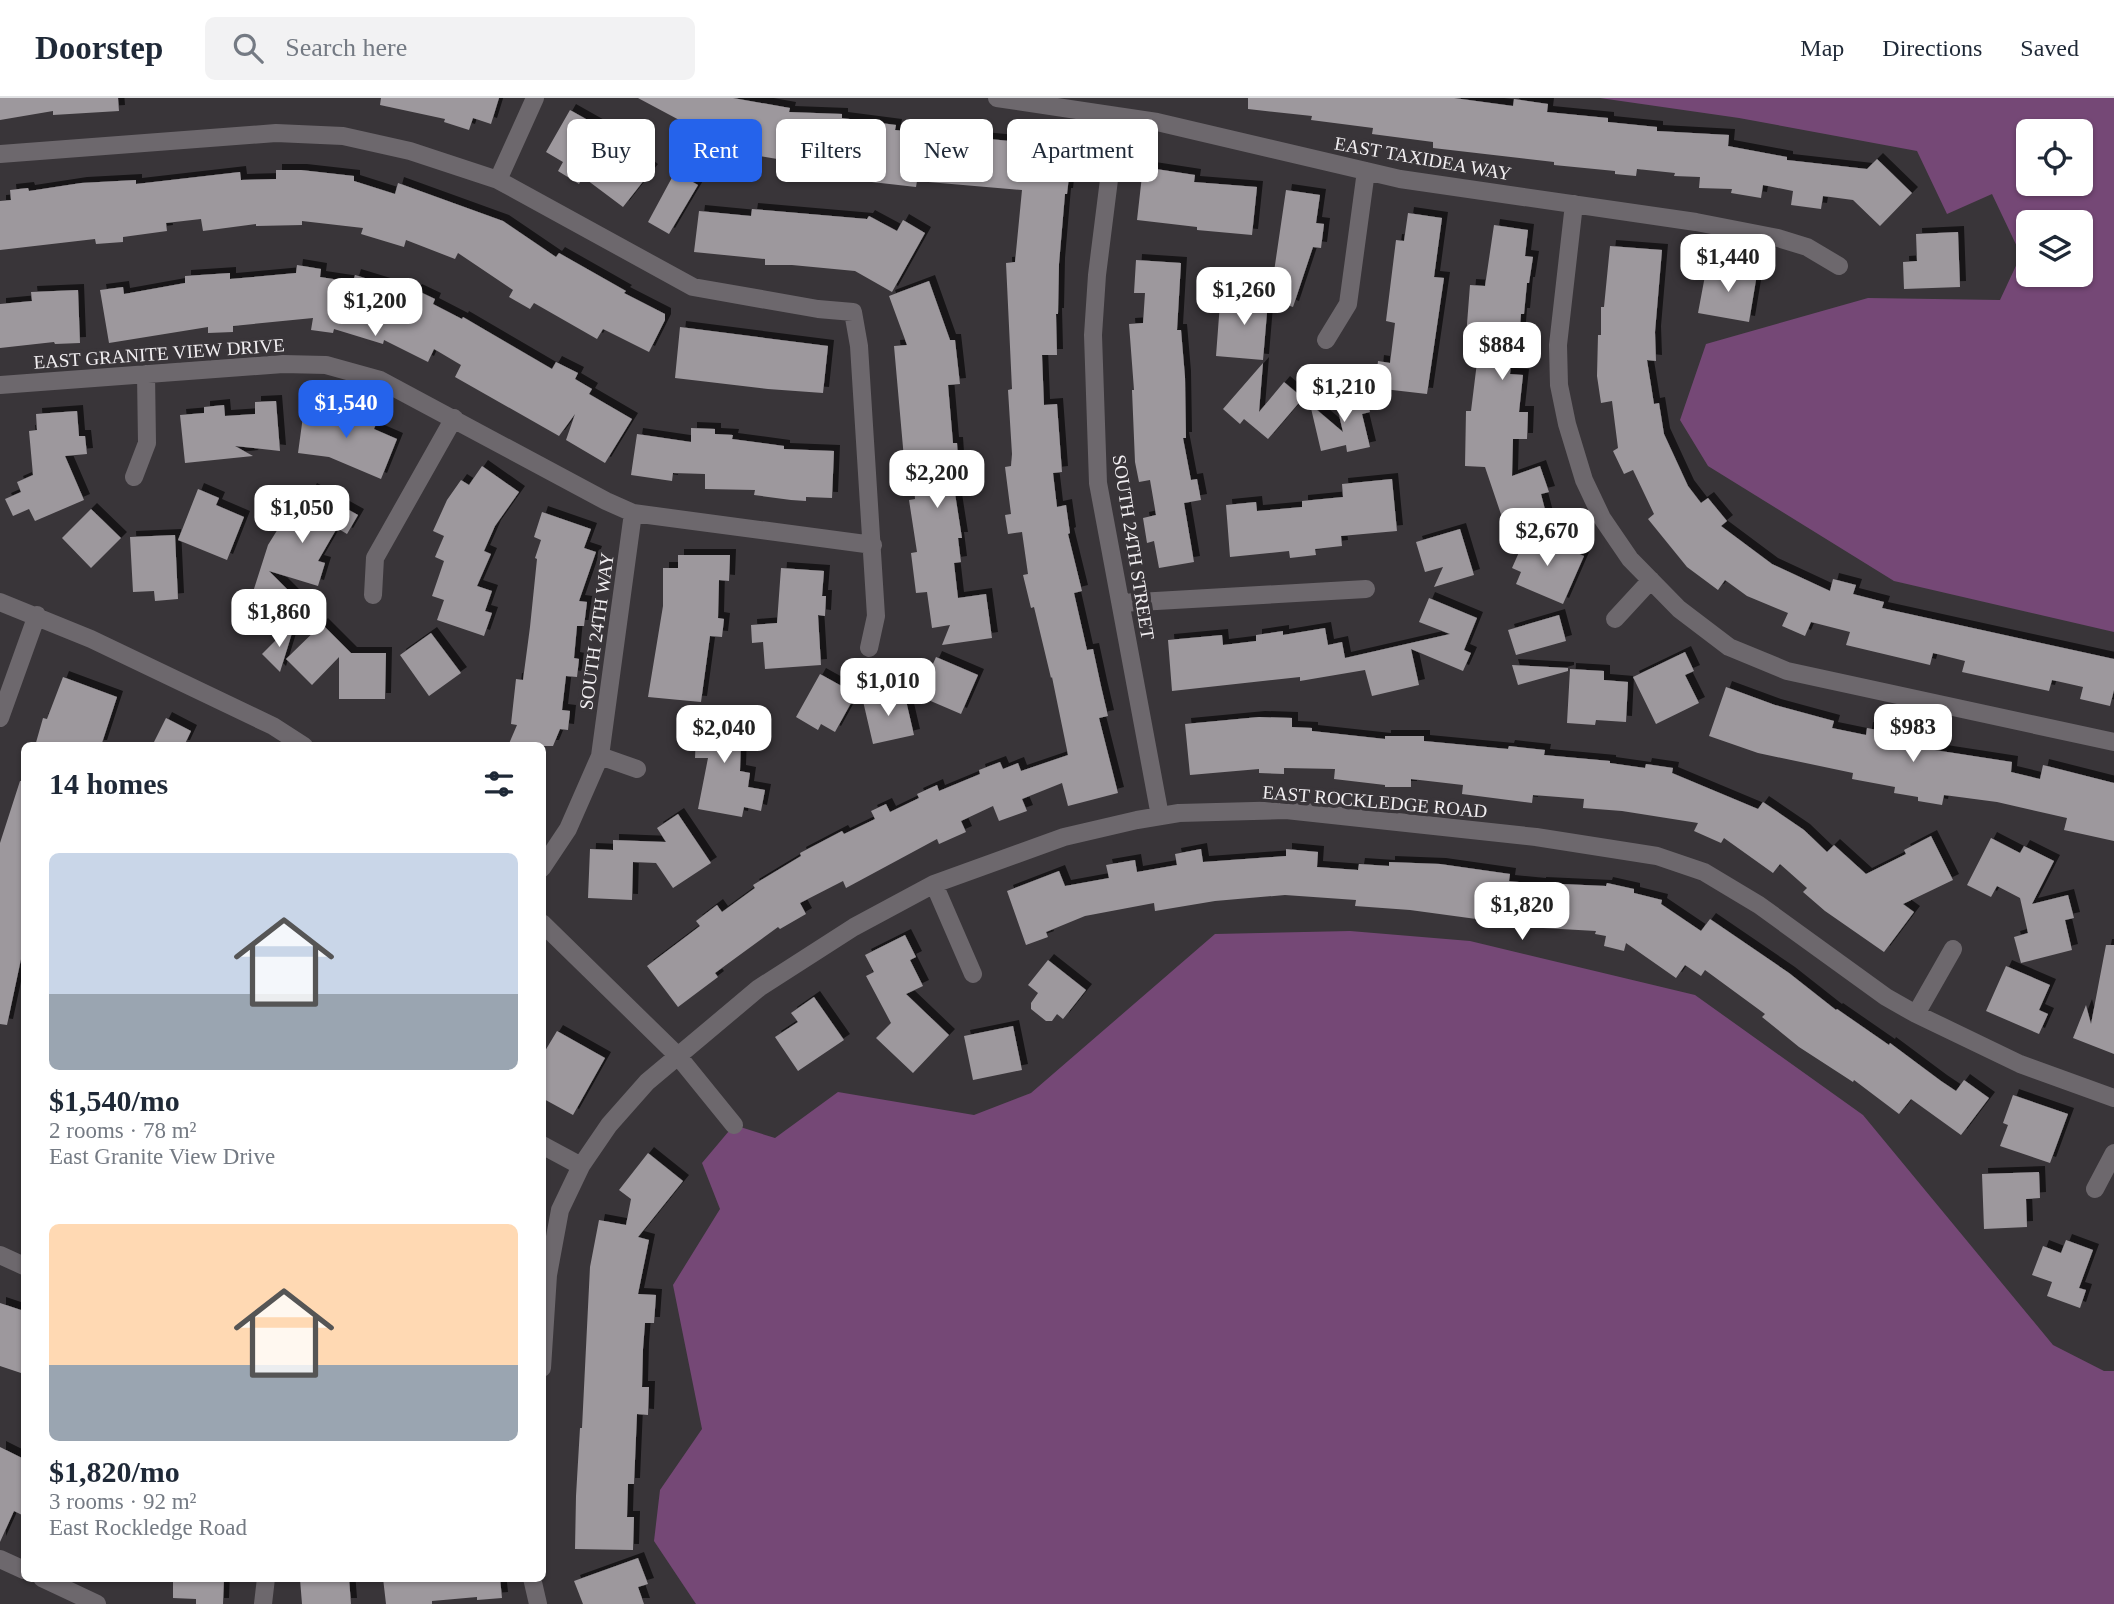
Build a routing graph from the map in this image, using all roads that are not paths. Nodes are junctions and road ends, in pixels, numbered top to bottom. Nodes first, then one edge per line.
1 (535, 98) edge
2 (997, 98) edge
3 (1117, 116) junction
4 (0, 154) edge
5 (1366, 171) junction
6 (498, 180) junction
7 (1574, 204) junction
8 (1839, 266) dead end
9 (1326, 340) dead end
10 (146, 374) junction
11 (0, 385) edge
12 (453, 418) junction
13 (134, 477) dead end
14 (633, 513) junction
15 (873, 545) junction
16 (1651, 580) junction
17 (1366, 589) dead end
18 (373, 595) dead end
19 (0, 601) edge
20 (1121, 603) junction
21 (37, 615) junction
22 (1615, 619) dead end
23 (869, 648) dead end
24 (0, 718) edge
25 (298, 742) edge
26 (2114, 742) edge
27 (600, 756) junction
28 (637, 769) dead end
29 (1160, 816) junction
30 (546, 862) edge
31 (934, 884) junction
32 (546, 927) edge
33 (1953, 949) dead end
34 (973, 974) dead end
35 (1916, 1014) junction
36 (678, 1056) junction
37 (2114, 1098) edge
38 (734, 1125) dead end
39 (546, 1146) edge
40 (2114, 1153) edge
41 (582, 1166) junction
42 (2095, 1189) dead end
43 (0, 1255) edge
44 (21, 1265) edge
45 (546, 1306) edge
46 (0, 1559) edge
47 (21, 1569) edge
48 (50, 1582) edge
49 (266, 1582) edge
50 (533, 1582) edge
51 (97, 1604) edge
52 (263, 1604) edge
53 (538, 1604) edge

1 - 6 street
2 - 3 street, EAST TAXIDEA WAY
3 - 5 street, EAST TAXIDEA WAY
3 - 20 street, SOUTH 24TH STREET
4 - 6 street
5 - 7 street, EAST TAXIDEA WAY
5 - 9 street
6 - 15 street
7 - 8 street, EAST TAXIDEA WAY
7 - 16 street
10 - 11 street, EAST GRANITE VIEW DRIVE
10 - 12 street, EAST GRANITE VIEW DRIVE
10 - 13 street
12 - 14 street, EAST GRANITE VIEW DRIVE
12 - 18 street
14 - 15 street, EAST GRANITE VIEW DRIVE
14 - 27 street, SOUTH 24TH WAY
15 - 23 street
16 - 22 street
16 - 26 street
17 - 20 street
19 - 21 street
20 - 29 street, SOUTH 24TH STREET
21 - 24 street
21 - 25 street
27 - 28 street
27 - 30 street, SOUTH 24TH WAY
29 - 31 street, EAST ROCKLEDGE ROAD
29 - 35 street, EAST ROCKLEDGE ROAD
31 - 34 street
31 - 36 street, EAST ROCKLEDGE ROAD
32 - 36 street
33 - 35 street
35 - 37 street, EAST ROCKLEDGE ROAD
36 - 38 street
36 - 41 street, EAST ROCKLEDGE ROAD
39 - 41 street
40 - 42 street
41 - 45 street, EAST ROCKLEDGE ROAD
43 - 44 street
46 - 47 street
48 - 51 street
49 - 52 street
50 - 53 street

